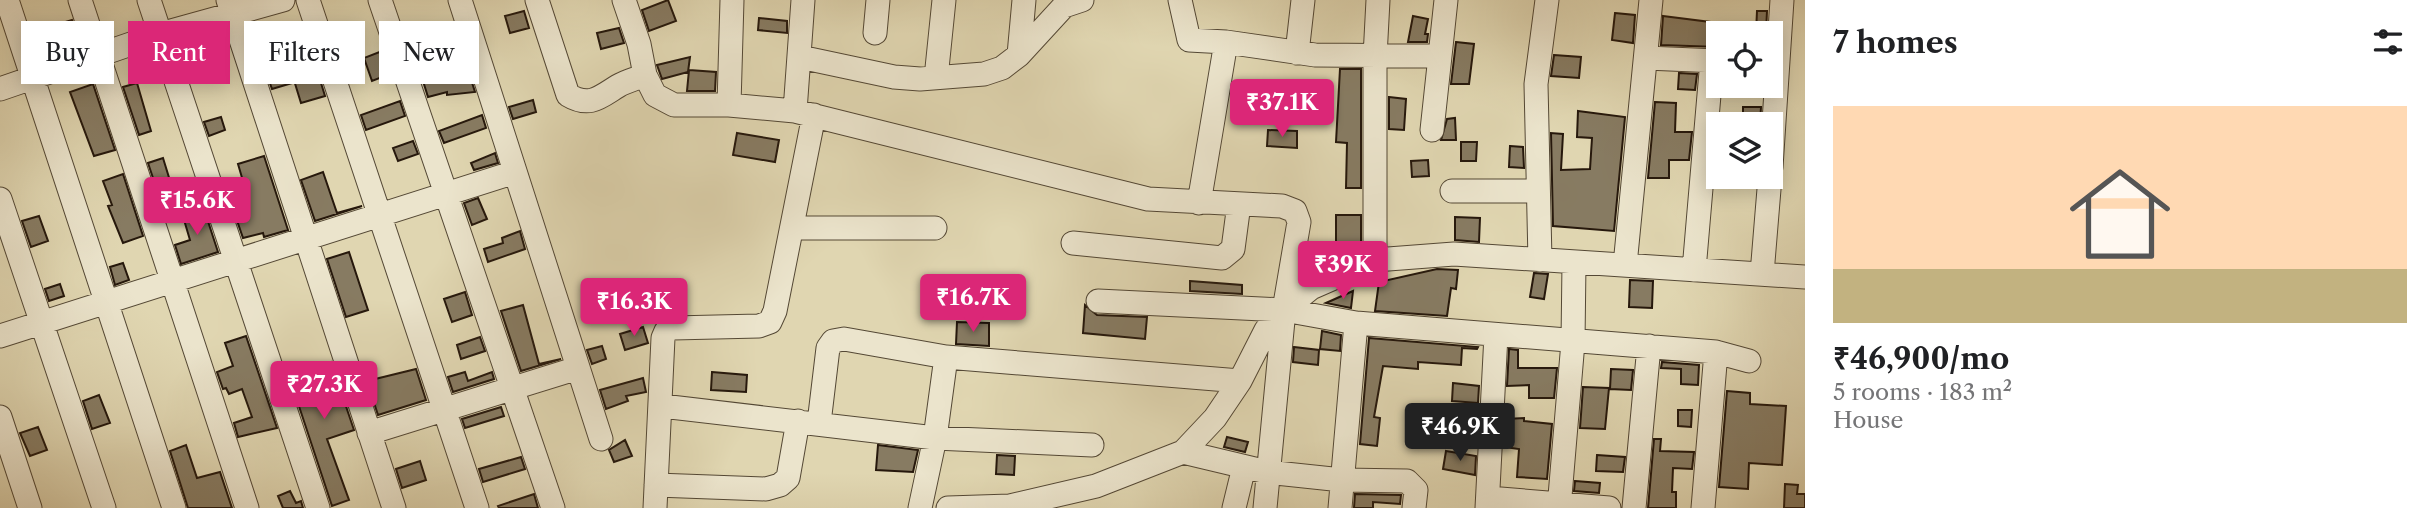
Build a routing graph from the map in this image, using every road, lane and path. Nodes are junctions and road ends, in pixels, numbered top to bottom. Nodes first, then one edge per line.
1 (7, 0) edge
2 (80, 0) edge
3 (149, 0) edge
4 (283, 0) edge
5 (308, 0) edge
6 (380, 0) edge
7 (460, 0) edge
8 (537, 0) edge
9 (624, 0) edge
10 (732, 0) edge
11 (803, 0) edge
12 (878, 0) edge
13 (944, 0) edge
14 (1024, 0) edge
15 (1082, 0) edge
16 (1180, 0) edge
17 (1303, 0) edge
18 (1378, 0) edge
19 (1446, 0) edge
20 (1547, 0) edge
21 (1651, 0) edge
22 (1782, 0) edge
23 (230, 6) edge
24 (87, 21) edge
25 (156, 21) edge
26 (192, 21) edge
27 (1780, 21) edge
28 (875, 33) dead end
29 (1226, 42) junction
30 (21, 43) edge
31 (1297, 52) junction
32 (1019, 55) junction
33 (1440, 56) junction
34 (800, 57) junction
35 (1374, 57) junction
36 (1646, 58) junction
37 (1706, 61) edge
38 (645, 75) junction
39 (936, 78) junction
40 (21, 83) edge
41 (35, 84) edge
42 (107, 84) edge
43 (177, 84) edge
44 (0, 89) edge
45 (1711, 98) edge
46 (729, 105) junction
47 (805, 113) junction
48 (1432, 130) dead end
49 (515, 172) junction
50 (1769, 189) edge
51 (1452, 191) dead end
52 (1538, 191) junction
53 (446, 194) junction
54 (0, 199) edge
55 (1199, 203) junction
56 (1239, 204) junction
57 (379, 215) junction
58 (792, 228) junction
59 (935, 228) dead end
60 (306, 238) junction
61 (1073, 243) dead end
62 (1376, 260) junction
63 (1540, 260) junction
64 (236, 261) junction
65 (1574, 263) junction
66 (1625, 265) junction
67 (1693, 270) junction
68 (1762, 274) junction
69 (1805, 277) edge
70 (172, 281) junction
71 (1098, 301) dead end
72 (107, 302) junction
73 (1284, 310) junction
74 (41, 323) junction
75 (1356, 323) junction
76 (1496, 335) junction
77 (0, 337) edge
78 (1573, 342) junction
79 (1649, 346) junction
80 (1716, 352) junction
81 (946, 357) junction
82 (1749, 361) dead end
83 (578, 368) junction
84 (1240, 381) junction
85 (512, 388) junction
86 (662, 406) junction
87 (444, 410) junction
88 (0, 417) edge
89 (809, 422) junction
90 (369, 433) junction
91 (934, 438) junction
92 (601, 439) dead end
93 (1092, 444) dead end
94 (1183, 452) junction
95 (1244, 467) junction
96 (1267, 472) junction
97 (1342, 480) junction
98 (656, 497) edge
99 (1487, 503) edge
100 (1559, 505) edge
101 (30, 508) edge
102 (104, 508) edge
103 (174, 508) edge
104 (247, 508) edge
105 (318, 508) edge
106 (394, 508) edge
107 (477, 508) edge
108 (552, 508) edge
109 (920, 508) edge
110 (948, 508) edge
111 (1234, 508) edge
112 (1265, 508) edge
113 (1340, 508) edge
114 (1415, 508) edge
115 (1609, 508) edge
116 (1634, 508) edge
117 (1703, 508) edge

1 - 30 street
2 - 24 street
3 - 25 street
4 - 23 street
5 - 57 street
6 - 53 street
7 - 49 street
8 - 38 street
9 - 38 street
10 - 46 street
11 - 34 street
12 - 28 street
13 - 39 street
14 - 32 street
15 - 32 street
16 - 29 street
17 - 31 street
18 - 35 street
19 - 33 street
20 - 52 street
21 - 36 street
22 - 27 street
23 - 26 street
23 - 60 street
29 - 31 street
29 - 55 street
31 - 35 street
32 - 39 street
33 - 35 street
33 - 48 street
34 - 39 street
34 - 47 street
35 - 62 street
36 - 37 street
36 - 66 street
38 - 46 street
40 - 44 street
41 - 72 street
42 - 70 street
43 - 64 street
45 - 67 street
46 - 47 street
47 - 55 street
47 - 58 street
49 - 53 street
49 - 83 street
50 - 68 street
51 - 52 street
52 - 63 street
53 - 57 street
53 - 85 street
54 - 74 street
55 - 56 street
56 - 61 street
56 - 73 street
57 - 60 street
57 - 87 street
58 - 59 street
58 - 86 street
60 - 64 street
60 - 90 street
62 - 63 street
62 - 73 street
63 - 65 street
64 - 70 street
64 - 105 street
65 - 66 street
65 - 78 street
66 - 67 street
67 - 68 street
68 - 69 street
70 - 72 street
70 - 104 street
71 - 73 street
72 - 74 street
72 - 103 street
73 - 75 street
73 - 84 street
73 - 96 street
74 - 77 street
74 - 102 street
75 - 76 street
75 - 97 street
76 - 78 street
76 - 99 street
78 - 79 street
78 - 100 street
79 - 80 street
79 - 116 street
80 - 82 street
80 - 117 street
81 - 84 street
81 - 89 street
81 - 91 street
83 - 85 street
83 - 92 street
84 - 94 street
85 - 87 street
85 - 108 street
86 - 89 street
86 - 98 street
87 - 90 street
87 - 107 street
88 - 101 street
89 - 91 street
89 - 98 street
90 - 106 street
91 - 93 street
91 - 109 street
94 - 95 street
94 - 110 street
95 - 96 street
95 - 111 street
96 - 97 street
96 - 112 street
97 - 113 street
97 - 114 street
99 - 100 street
100 - 115 street

